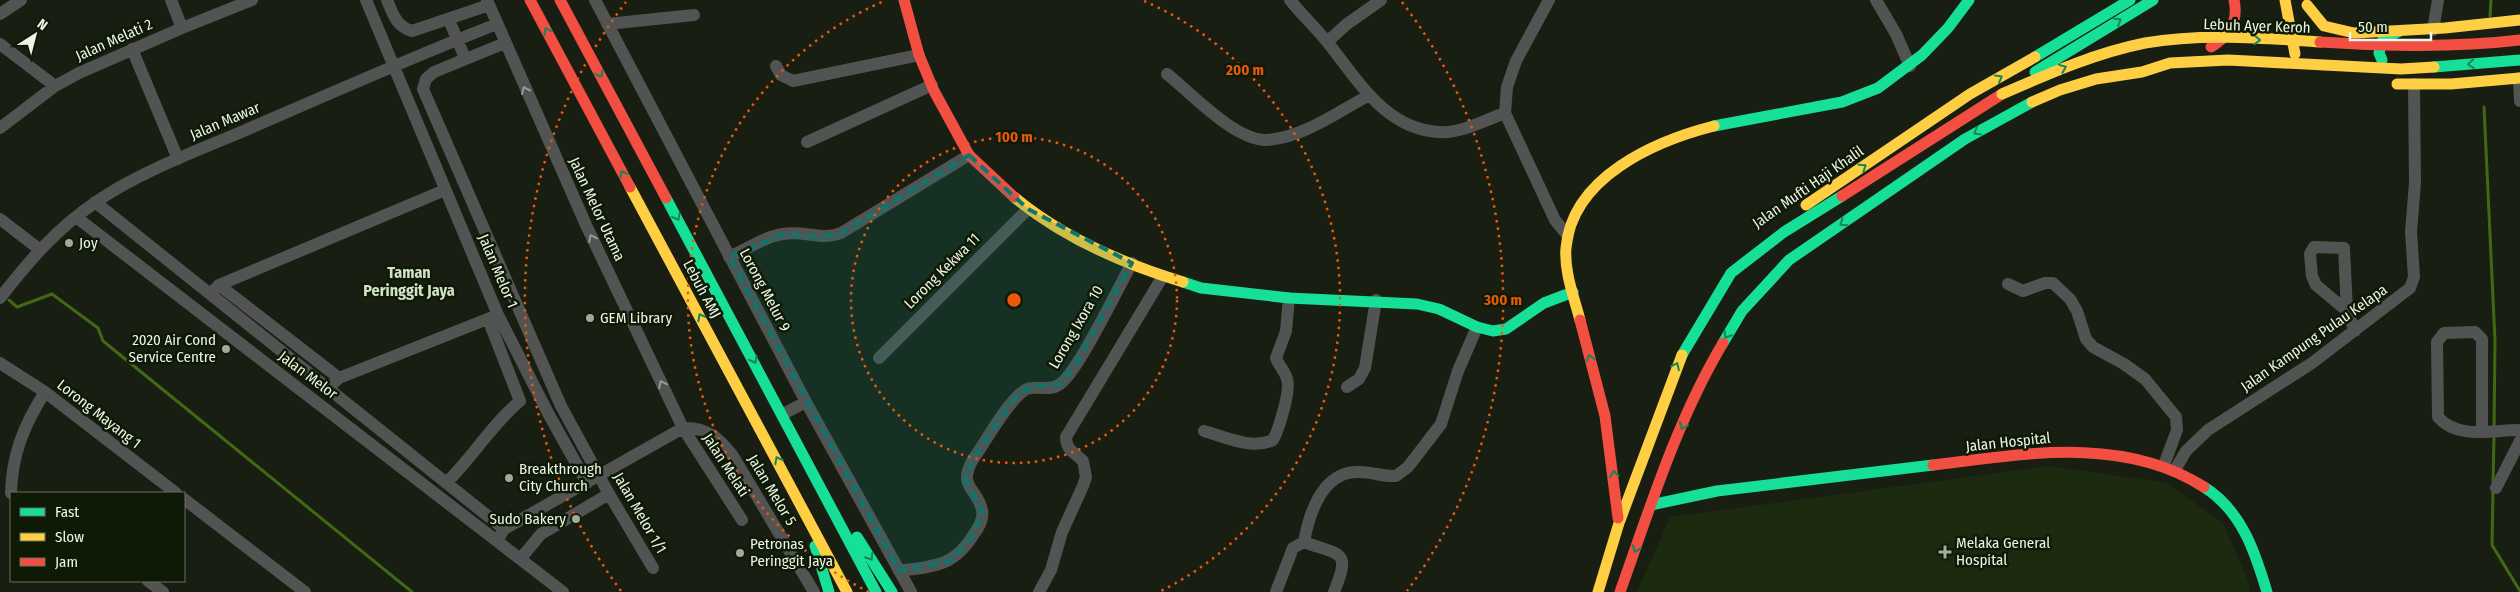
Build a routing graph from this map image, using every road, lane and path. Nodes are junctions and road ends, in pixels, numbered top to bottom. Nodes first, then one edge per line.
1 (21, 0) edge
2 (171, 0) edge
3 (252, 0) edge
4 (366, 0) edge
5 (387, 0) edge
6 (530, 0) edge
7 (560, 0) edge
8 (595, 0) edge
9 (904, 0) edge
10 (1290, 0) edge
11 (1381, 0) edge
12 (1549, 0) edge
13 (1876, 0) edge
14 (1969, 0) edge
15 (2130, 0) edge
16 (2153, 0) edge
17 (2234, 0) edge
18 (2285, 0) edge
19 (2438, 0) edge
20 (488, 2) edge
21 (2306, 3) edge
22 (0, 14) edge
23 (694, 15) dead end
24 (449, 20) junction
25 (2520, 20) edge
26 (497, 24) junction
27 (607, 24) junction
28 (182, 28) junction
29 (2433, 30) junction
30 (2400, 31) junction
31 (457, 40) junction
32 (2520, 40) edge
33 (1327, 42) junction
34 (505, 43) junction
35 (0, 44) edge
36 (132, 49) junction
37 (919, 55) junction
38 (465, 58) junction
39 (2520, 60) edge
40 (2170, 63) junction
41 (2297, 63) junction
42 (2322, 64) junction
43 (393, 66) junction
44 (776, 66) dead end
45 (1910, 66) junction
46 (2401, 69) junction
47 (2142, 72) junction
48 (2229, 72) dead end
49 (1167, 74) dead end
50 (2519, 78) edge
51 (2384, 83) dead end
52 (2414, 84) junction
53 (932, 85) junction
54 (55, 86) junction
55 (2002, 94) junction
56 (1368, 96) junction
57 (2520, 101) edge
58 (1505, 113) junction
59 (0, 128) edge
60 (443, 136) junction
61 (807, 142) dead end
62 (425, 144) junction
63 (969, 155) junction
64 (178, 159) junction
65 (445, 190) junction
66 (95, 202) junction
67 (1028, 209) junction
68 (76, 217) junction
69 (0, 219) edge
70 (1568, 236) junction
71 (39, 249) junction
72 (729, 257) junction
73 (498, 263) junction
74 (1132, 263) junction
75 (481, 270) junction
76 (1731, 273) junction
77 (1162, 276) junction
78 (2008, 284) dead end
79 (215, 290) junction
80 (1572, 292) junction
81 (0, 298) edge
82 (1289, 298) junction
83 (1376, 300) junction
84 (2347, 311) junction
85 (493, 317) junction
86 (240, 318) junction
87 (1477, 327) junction
88 (2355, 330) junction
89 (228, 334) junction
90 (880, 358) dead end
91 (0, 363) edge
92 (339, 378) junction
93 (1347, 387) dead end
94 (328, 388) junction
95 (45, 392) junction
96 (806, 402) junction
97 (783, 414) junction
98 (683, 428) junction
99 (379, 429) junction
100 (2520, 430) edge
101 (1204, 431) dead end
102 (2484, 431) junction
103 (2520, 441) edge
104 (369, 442) junction
105 (2169, 468) junction
106 (599, 476) junction
107 (446, 483) junction
108 (587, 483) junction
109 (1667, 485) junction
110 (2496, 488) dead end
111 (11, 492) edge
112 (175, 492) edge
113 (609, 494) junction
114 (1685, 498) junction
115 (185, 500) edge
116 (801, 503) junction
117 (830, 504) junction
118 (1651, 505) junction
119 (742, 520) dead end
120 (1619, 523) junction
121 (500, 534) junction
122 (1304, 542) junction
123 (521, 558) junction
124 (653, 568) dead end
125 (899, 572) junction
126 (149, 582) edge
127 (908, 588) edge
128 (892, 590) edge
129 (162, 592) edge
130 (305, 592) edge
131 (563, 592) edge
132 (814, 592) edge
133 (829, 592) edge
134 (847, 592) edge
135 (876, 592) edge
136 (1039, 592) edge
137 (1276, 592) edge
138 (1334, 592) edge
139 (1598, 592) edge
140 (1620, 592) edge
141 (2267, 592) edge

1 - 22 street
2 - 28 street
3 - 28 street, Jalan Melati 2
4 - 43 street
5 - 24 street
116 -> 6 main road, Lebuh AMJ
7 -> 97 main road, Lebuh AMJ
8 - 27 street, Lorong Melur 9
9 - 37 main road
10 - 33 street
11 - 33 street
12 - 58 street
13 - 45 street
14 - 45 main road
76 -> 15 main road, Jalan Mufti Haji Khalil
55 -> 16 main road, bridge
17 - 40 main road
18 - 41 main road
19 - 29 street
20 - 24 street
20 - 26 street, Jalan Melor Utama
21 - 30 main road
21 - 42 main road
23 - 27 street
24 - 31 street
25 - 29 main road
26 - 31 street, Jalan Mawar
26 - 34 street, Jalan Melor Utama
27 - 72 street, Lorong Melur 9
28 - 36 street, Jalan Melati 2
29 - 30 main road
30 - 46 main road
31 - 38 street
31 - 43 street, Jalan Mawar
55 -> 32 main road, Lebuh Ayer Keroh, bridge
33 - 56 street
34 - 38 street
98 -> 34 street, Jalan Melor Utama
35 - 54 street
36 - 54 street, Jalan Melati 2
36 - 64 street
37 - 44 street
37 - 53 main road
38 - 60 street, Jalan Melor 1/1
39 -> 46 main road
40 - 41 main road
40 - 47 main road
41 - 42 main road
42 - 46 main road
43 - 62 street, Jalan Melor 1
43 - 64 street, Jalan Mawar
45 - 70 main road
47 - 48 main road
47 -> 109 main road
49 - 56 street
50 - 52 main road
50 - 57 street
51 - 52 main road
52 - 88 street, Jalan Kampung Pulau Kelapa
53 - 61 street
53 - 63 main road
54 - 59 street, Jalan Melati 2
55 - 76 main road
56 - 58 street
58 - 70 street
60 - 62 street
60 - 73 street, Jalan Melor 1/1
62 - 65 street, Jalan Melor 1
63 - 67 main road
63 - 72 street
64 - 66 street, Jalan Mawar
65 - 75 street, Jalan Melor 1
65 - 79 street
66 - 68 street, Jalan Mawar
66 - 79 street, Jalan Melor
67 - 74 main road
67 - 90 street, Lorong Kekwa 11
68 - 71 street, Jalan Mawar
68 - 89 street, Jalan Melor
69 - 71 street
70 - 80 main road
71 - 81 street, Jalan Mawar
72 - 96 street, Lorong Melur 9
73 - 75 street
73 - 106 street, Jalan Melor 1/1
74 - 77 main road
74 - 125 street, Lorong Ixora 10
75 - 85 street, Jalan Melor 1
120 -> 76 main road, Jalan Mufti Haji Khalil
77 - 82 main road
77 - 136 street
78 - 105 street
79 - 86 street, Jalan Melor
79 - 92 street
80 - 87 main road
120 -> 80 main road
82 - 83 main road
82 - 101 street
83 - 87 main road
83 - 93 street
84 - 84 street
84 - 88 street
85 - 92 street
85 - 107 street
85 - 108 street, Jalan Melor 1
86 - 89 street
86 - 94 street, Jalan Melor
87 - 122 street
88 - 105 street, Jalan Kampung Pulau Kelapa
89 - 104 street, Jalan Melor
91 - 95 street, Lorong Mayang 1
92 - 94 street
94 - 99 street, Jalan Melor
95 - 111 street
95 - 112 street, Lorong Mayang 1
96 - 97 street
96 - 125 street, Lorong Melur 9
97 - 117 main road, Lebuh AMJ
98 - 106 street
98 - 119 street, Jalan Melati
98 - 132 street, Jalan Melor 5
99 - 104 street
99 - 107 street, Jalan Melor
100 - 102 street
102 - 102 street
103 - 110 street
104 - 121 street, Jalan Melor
105 - 114 main road, Jalan Hospital
105 - 141 main road, Jalan Hospital
106 - 108 street
106 - 113 street, Jalan Melor 1/1
107 - 121 street, Jalan Melor
108 - 121 street
109 - 114 main road
109 - 118 main road
113 - 123 street
113 - 124 street, Jalan Melor 1/1
114 - 118 main road, Jalan Hospital
115 - 130 street
116 - 133 main road
116 - 134 main road, Lebuh AMJ
117 -> 128 main road
117 - 135 main road, Lebuh AMJ
118 -> 140 main road
120 - 139 main road, Jalan Mufti Haji Khalil
121 - 123 street, Jalan Melor
122 - 137 street
122 - 138 street
123 - 131 street, Jalan Melor
125 - 127 street, Lorong Melur 9
126 - 129 street
127 - 128 street

